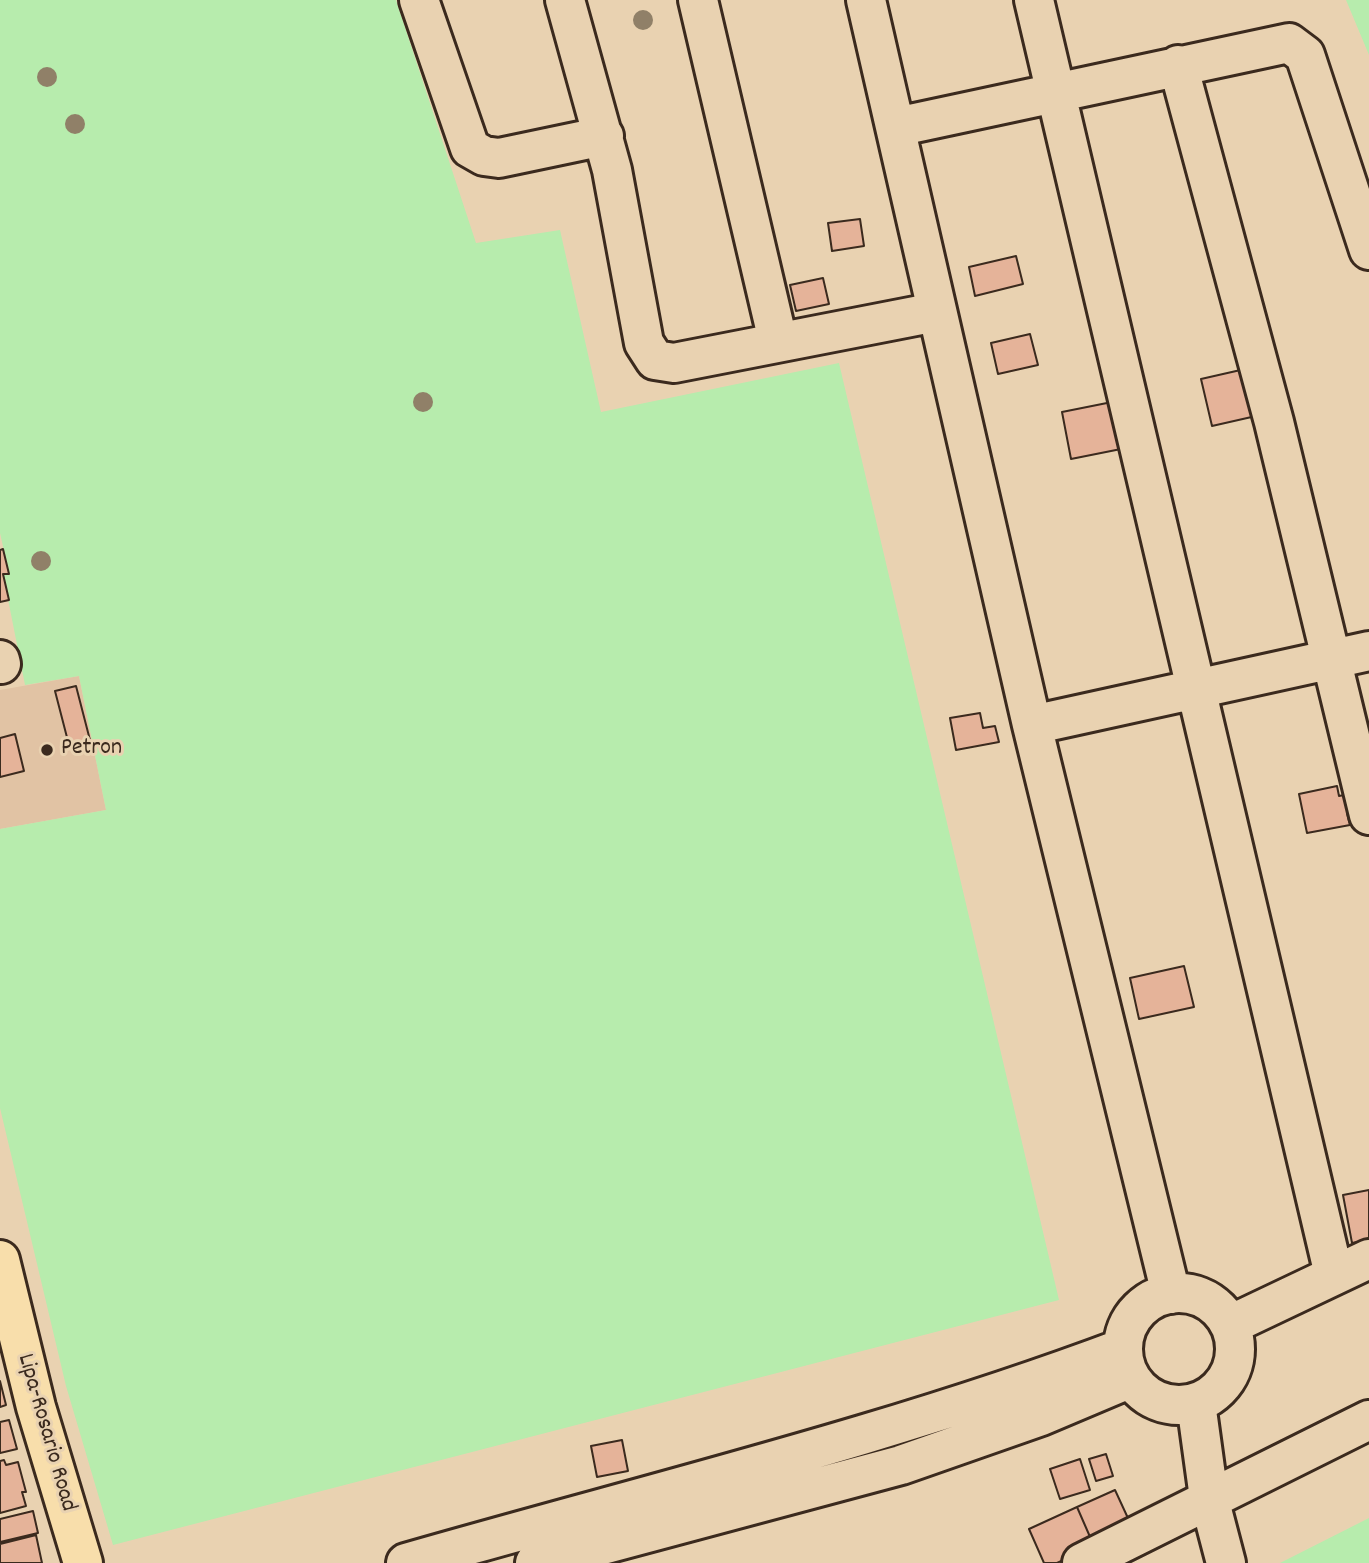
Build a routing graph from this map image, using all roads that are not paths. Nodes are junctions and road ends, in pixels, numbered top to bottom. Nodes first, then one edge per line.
1 (419, 0) edge
2 (565, 0) edge
3 (698, 0) edge
4 (866, 0) edge
5 (1034, 0) edge
6 (1178, 65) junction
7 (1055, 92) junction
8 (896, 127) junction
9 (604, 136) junction
10 (1369, 250) edge
11 (936, 312) junction
12 (778, 341) junction
13 (1352, 655) edge
14 (1196, 690) junction
15 (1032, 725) junction
16 (1369, 814) edge
17 (1369, 1259) edge
18 (0, 1261) edge
19 (1334, 1275) junction
20 (1171, 1294) junction
21 (1230, 1325) junction
22 (1127, 1363) junction
23 (1196, 1403) junction
24 (1369, 1420) edge
25 (1209, 1498) junction
26 (458, 1556) edge
27 (83, 1563) edge
28 (406, 1563) edge
29 (536, 1563) edge
30 (1082, 1563) edge
31 (1226, 1563) edge

1 - 9 street
2 - 9 street
3 - 12 street
4 - 8 street
5 - 7 street
6 - 7 street
6 - 10 street
6 - 13 street
7 - 8 street
7 - 14 street
8 - 11 street
9 - 12 street
11 - 12 street
11 - 15 street
13 - 14 street
13 - 16 street
14 - 15 street
14 - 19 street
15 - 20 street
17 - 19 street
18 - 27 main road, Lipa-Rosario Road
19 - 21 street
20 - 21 street
20 - 22 street
21 - 23 street
22 - 23 street
22 - 26 street
22 - 29 street
23 - 25 street
24 - 25 street
25 - 30 street
25 - 31 street
26 - 28 street

